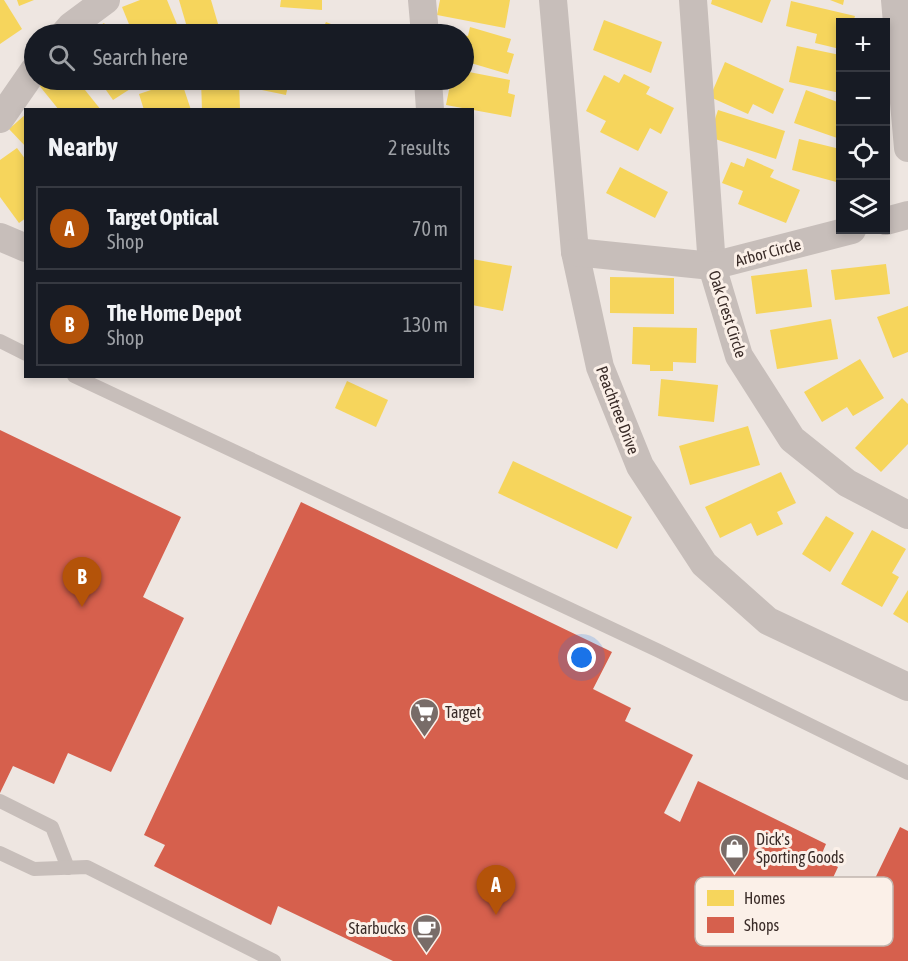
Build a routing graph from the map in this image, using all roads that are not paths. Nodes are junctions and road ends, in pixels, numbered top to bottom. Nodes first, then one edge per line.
1 (106, 0) edge
2 (422, 0) edge
3 (553, 0) edge
4 (693, 0) edge
5 (895, 0) edge
6 (74, 24) edge
7 (424, 24) edge
8 (24, 84) edge
9 (429, 90) edge
10 (430, 108) edge
11 (0, 119) edge
12 (908, 148) edge
13 (908, 215) edge
14 (890, 220) edge
15 (836, 234) edge
16 (0, 237) edge
17 (24, 247) edge
18 (575, 252) junction
19 (712, 266) junction
20 (0, 341) edge
21 (24, 353) edge
22 (78, 378) edge
23 (908, 515) edge
24 (908, 687) edge
25 (908, 773) edge
26 (0, 801) edge
27 (0, 853) edge
28 (68, 868) junction
29 (274, 961) edge

1 - 6 street
2 - 7 street
3 - 18 street, Peachtree Drive
4 - 19 street, Oak Crest Circle
5 - 12 street
8 - 11 street
9 - 10 street
13 - 14 street
15 - 19 street, Arbor Circle
16 - 17 street
18 - 19 street, Arbor Circle
18 - 24 street, Peachtree Drive
19 - 23 street, Oak Crest Circle
20 - 21 lane
22 - 25 lane
26 - 28 lane
27 - 28 lane
28 - 29 lane

